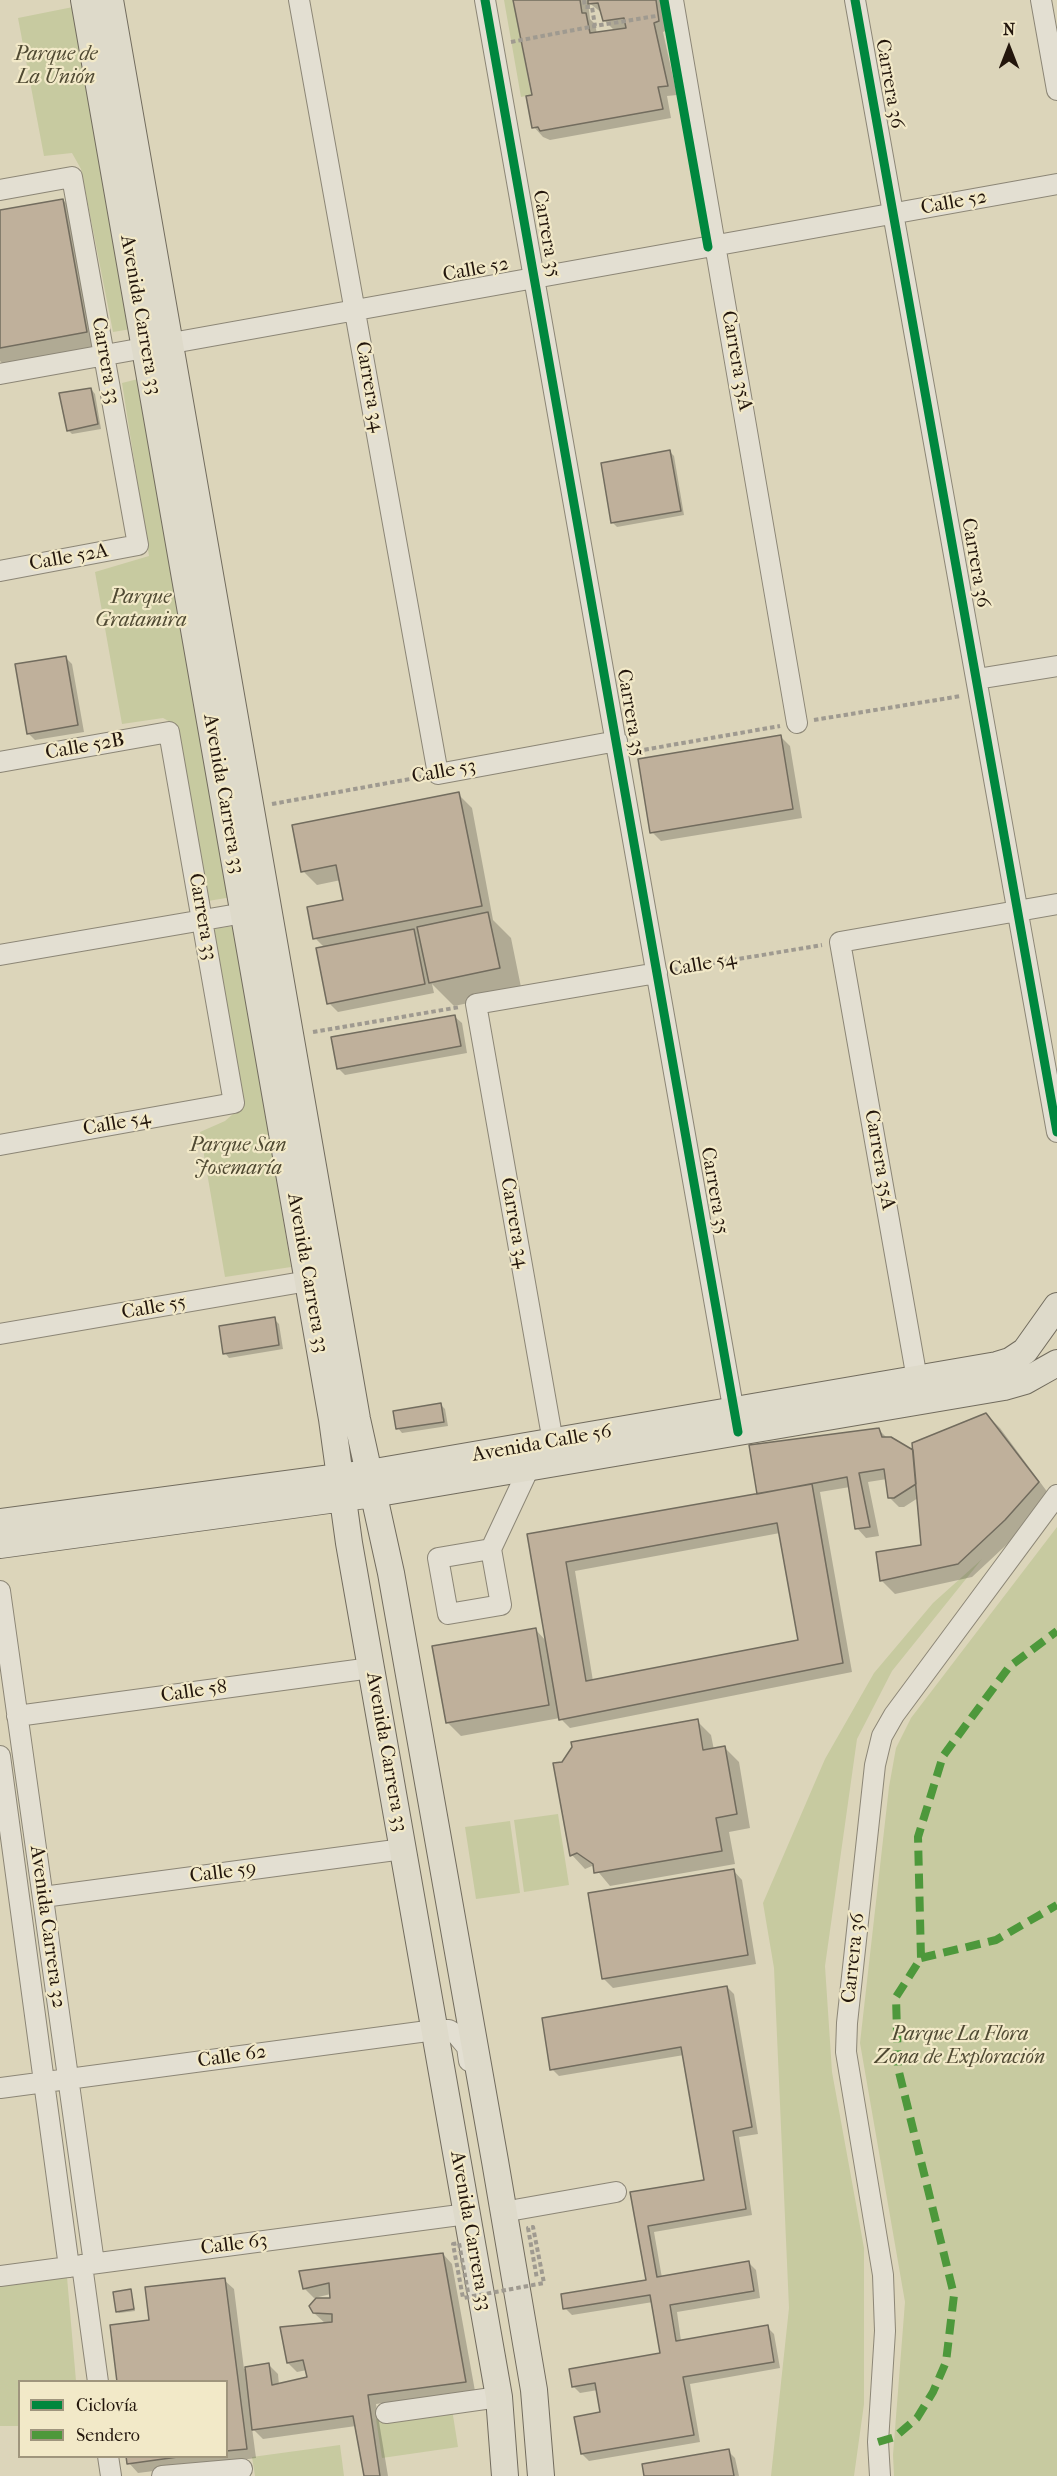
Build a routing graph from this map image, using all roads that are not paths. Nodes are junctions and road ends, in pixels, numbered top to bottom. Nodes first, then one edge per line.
1 (84, 0) edge
2 (110, 0) edge
3 (298, 0) edge
4 (485, 0) edge
5 (855, 0) edge
6 (1041, 0) edge
7 (674, 7) edge
8 (1057, 90) edge
9 (1057, 184) edge
10 (0, 190) edge
11 (894, 213) junction
12 (717, 245) junction
13 (536, 278) junction
14 (355, 310) junction
15 (158, 346) junction
16 (104, 355) junction
17 (0, 374) edge
18 (138, 545) joint
19 (0, 570) edge
20 (1057, 666) edge
21 (977, 680) junction
22 (797, 723) dead end
23 (169, 732) joint
24 (617, 741) junction
25 (0, 762) edge
26 (438, 774) joint
27 (1057, 904) edge
28 (1018, 911) junction
29 (244, 913) junction
30 (202, 920) junction
31 (0, 955) edge
32 (657, 973) junction
33 (476, 1005) joint
34 (1052, 1074) edge
35 (234, 1102) joint
36 (1057, 1132) edge
37 (0, 1144) edge
38 (308, 1281) junction
39 (1057, 1306) edge
40 (0, 1334) edge
41 (1057, 1363) edge
42 (917, 1379) junction
43 (736, 1421) junction
44 (553, 1442) junction
45 (529, 1468) junction
46 (371, 1484) junction
47 (341, 1488) junction
48 (1057, 1496) edge
49 (0, 1522) edge
50 (0, 1545) edge
51 (492, 1549) dead end
52 (0, 1591) edge
53 (371, 1668) junction
54 (17, 1716) junction
55 (0, 1756) edge
56 (403, 1849) junction
57 (43, 1897) junction
58 (10, 1901) edge
59 (435, 2030) junction
60 (462, 2039) joint
61 (68, 2079) junction
62 (43, 2082) junction
63 (0, 2088) edge
64 (495, 2161) junction
65 (616, 2192) dead end
66 (503, 2212) junction
67 (467, 2214) junction
68 (81, 2265) junction
69 (0, 2276) edge
70 (98, 2380) edge
71 (499, 2397) junction
72 (386, 2413) dead end
73 (878, 2442) junction
74 (108, 2458) edge
75 (242, 2469) dead end
76 (111, 2476) edge
77 (162, 2476) edge
78 (505, 2476) edge
79 (541, 2476) edge
80 (873, 2476) edge
81 (880, 2476) edge

1 - 15 main road, Avenida Carrera 33
2 - 15 main road, Avenida Carrera 33
3 - 14 street, Carrera 34
4 - 13 street, Carrera 35
5 - 11 street, Carrera 36
6 - 8 street
7 - 12 street, Carrera 35A
9 - 11 street, Calle 52
10 - 16 street, Carrera 33
11 - 12 street, Calle 52
11 - 21 street, Carrera 36
12 - 13 street, Calle 52
12 - 22 street, Carrera 35A
13 - 14 street, Calle 52
13 - 24 street, Carrera 35
14 - 15 street, Calle 52
14 - 26 street, Carrera 34
15 - 16 street, Calle 52
15 - 29 main road, Avenida Carrera 33
15 - 46 main road, Avenida Carrera 33
16 - 17 street, Calle 52
16 - 18 street, Carrera 33
18 - 19 street, Calle 52A
20 - 21 street
21 - 28 street, Carrera 36
23 - 25 street, Calle 52B
23 - 30 street, Carrera 33
24 - 26 street, Calle 53
24 - 32 street, Carrera 35
27 - 28 street
28 - 34 street, Carrera 36
28 - 42 street, Carrera 35A
29 - 30 street
29 - 38 main road, Avenida Carrera 33
30 - 31 street
30 - 35 street, Carrera 33
32 - 33 street, Calle 54
32 - 43 street, Carrera 35
33 - 44 street, Carrera 34
34 - 36 street, Carrera 36
35 - 37 street, Calle 54
38 - 40 street, Calle 55
38 - 47 main road, Avenida Carrera 33
39 - 42 main road, Avenida Calle 56
41 - 43 main road, Avenida Calle 56
42 - 43 main road, Avenida Calle 56
43 - 44 main road, Avenida Calle 56
43 - 45 main road, Avenida Calle 56
44 - 46 main road, Avenida Calle 56
45 - 46 main road, Avenida Calle 56
45 - 51 street
46 - 47 main road, Avenida Calle 56
46 - 64 main road, Avenida Carrera 33
47 - 49 main road, Avenida Calle 56
47 - 50 main road, Avenida Calle 56
47 - 53 main road, Avenida Carrera 33
48 - 73 street, Carrera 36
52 - 54 street, Avenida Carrera 32
53 - 54 street, Calle 58
53 - 56 main road, Avenida Carrera 33
54 - 57 street, Avenida Carrera 32
55 - 58 street, Avenida Carrera 32
56 - 57 street, Calle 59
56 - 59 main road, Avenida Carrera 33
57 - 61 street, Avenida Carrera 32
58 - 62 street, Avenida Carrera 32
59 - 60 street, Calle 62
59 - 61 street, Calle 62
59 - 67 main road, Avenida Carrera 33
60 - 64 street, Avenida Carrera 33
61 - 62 street, Calle 62
61 - 68 street, Avenida Carrera 32
62 - 63 street, Calle 62
62 - 68 street, Avenida Carrera 32
64 - 66 main road, Avenida Carrera 33
65 - 66 street
66 - 79 main road, Avenida Carrera 33
67 - 68 street, Calle 63
67 - 71 main road, Avenida Carrera 33
68 - 69 street, Calle 63
68 - 70 street
71 - 72 street
71 - 78 main road, Avenida Carrera 33
73 - 80 street
73 - 81 street, Carrera 36
74 - 76 street
75 - 77 street

